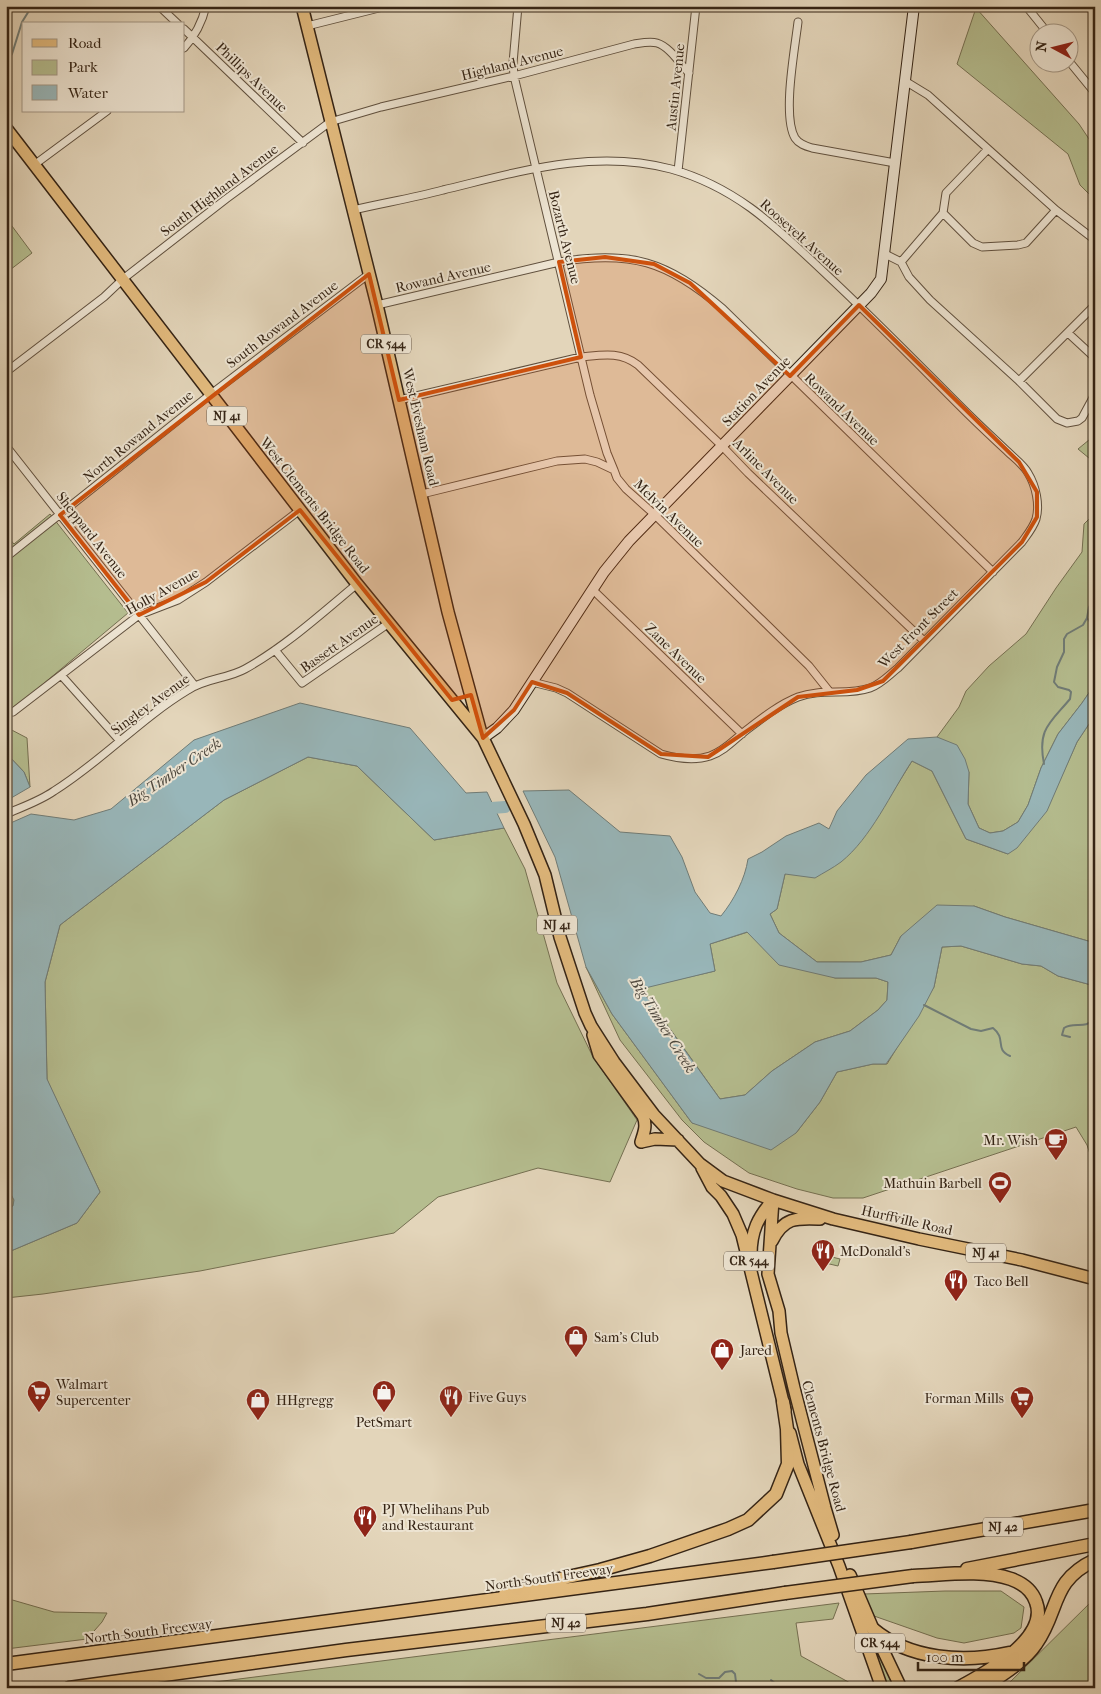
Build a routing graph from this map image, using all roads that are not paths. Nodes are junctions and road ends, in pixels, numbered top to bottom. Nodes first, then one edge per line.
1 (159, 6) edge
2 (206, 6) edge
3 (302, 6) edge
4 (387, 6) edge
5 (518, 6) edge
6 (696, 6) edge
7 (914, 6) edge
8 (1026, 6) edge
9 (176, 22) edge
10 (798, 22) dead end
11 (1039, 22) edge
12 (307, 26) junction
13 (185, 30) edge
14 (193, 38) junction
15 (185, 47) edge
16 (1078, 72) edge
17 (689, 73) junction
18 (514, 76) junction
19 (905, 81) junction
20 (1094, 92) edge
21 (106, 112) edge
22 (330, 122) junction
23 (6, 128) edge
24 (303, 143) junction
25 (988, 150) junction
26 (895, 164) junction
27 (34, 165) junction
28 (535, 168) junction
29 (678, 171) junction
30 (353, 210) junction
31 (1056, 210) junction
32 (943, 213) junction
33 (1095, 240) edge
34 (885, 254) junction
35 (558, 262) junction
36 (901, 262) junction
37 (369, 274) junction
38 (123, 279) junction
39 (376, 305) junction
40 (859, 305) junction
41 (1095, 305) edge
42 (1068, 333) junction
43 (581, 357) junction
44 (1095, 358) edge
45 (6, 372) edge
46 (790, 376) junction
47 (1018, 381) junction
48 (211, 394) junction
49 (1095, 394) edge
50 (399, 400) junction
51 (6, 446) edge
52 (722, 446) junction
53 (614, 470) junction
54 (422, 494) junction
55 (1037, 496) joint
56 (300, 510) junction
57 (655, 514) junction
58 (60, 515) junction
59 (10, 554) dead end
60 (993, 572) junction
61 (357, 584) junction
62 (593, 590) junction
63 (139, 616) junction
64 (389, 623) junction
65 (924, 641) junction
66 (275, 650) junction
67 (61, 674) junction
68 (468, 682) junction
69 (532, 682) junction
70 (195, 686) junction
71 (829, 691) junction
72 (452, 700) junction
73 (13, 712) dead end
74 (742, 734) junction
75 (483, 738) junction
76 (120, 741) junction
77 (504, 783) joint
78 (6, 814) edge
79 (591, 1026) junction
80 (678, 1140) junction
81 (700, 1164) junction
82 (773, 1200) junction
83 (833, 1218) junction
84 (769, 1247) junction
85 (751, 1269) junction
86 (1095, 1279) edge
87 (783, 1402) junction
88 (1095, 1510) edge
89 (1095, 1544) edge
90 (1095, 1560) edge
91 (913, 1576) junction
92 (490, 1601) junction
93 (873, 1629) junction
94 (1014, 1651) junction
95 (6, 1664) edge
96 (69, 1688) edge
97 (882, 1688) edge
98 (901, 1688) edge
99 (958, 1688) edge
100 (982, 1688) edge

1 - 9 street
2 - 14 street
3 - 12 main road, West Evesham Road / CR 544
4 - 12 street
5 - 18 street, Bozarth Avenue
6 - 17 street, Austin Avenue
7 - 19 street, Station Avenue
8 - 11 street
10 - 26 street
12 - 22 main road, West Evesham Road / CR 544
13 - 14 street, Phillips Avenue
14 - 15 street
14 - 24 street, Phillips Avenue
16 - 20 street
17 - 18 street, Highland Avenue
17 - 29 street, Austin Avenue
18 - 22 street, Highland Avenue
18 - 28 street, Bozarth Avenue
19 - 25 street
19 - 26 street, Station Avenue
21 - 27 street
22 - 24 street, South Highland Avenue
22 - 30 main road, West Evesham Road / CR 544
23 - 27 main road, West Clements Bridge Road / NJ 41
24 - 38 street, South Highland Avenue
25 - 31 street
25 - 32 street
26 - 34 street, Station Avenue
27 - 38 main road, West Clements Bridge Road / NJ 41
28 - 29 street, Roosevelt Avenue
28 - 30 street, Roosevelt Avenue
28 - 35 street, Bozarth Avenue
29 - 40 street, Roosevelt Avenue
30 - 37 main road, West Evesham Road / CR 544
31 - 32 street
31 - 33 street
32 - 36 street
34 - 36 street
34 - 40 street, Station Avenue
35 - 39 street, Rowand Avenue
35 - 43 street, Bozarth Avenue
35 - 46 street, Rowand Avenue
36 - 47 street
37 - 39 main road, West Evesham Road / CR 544
37 - 48 street, South Rowand Avenue
38 - 45 street, South Highland Avenue
38 - 48 main road, West Clements Bridge Road / NJ 41
39 - 50 main road, West Evesham Road / CR 544
40 - 46 street, Station Avenue
40 - 55 street, Roosevelt Avenue
41 - 42 street
42 - 44 street
42 - 47 street
43 - 50 street, Arline Avenue
43 - 52 street, Arline Avenue
43 - 53 street, Bozarth Avenue
46 - 52 street, Station Avenue
46 - 60 street, Rowand Avenue
47 - 49 street
48 - 56 main road, West Clements Bridge Road / NJ 41
48 - 58 street, North Rowand Avenue
50 - 54 main road, West Evesham Road / CR 544
51 - 58 street, Sheppard Avenue
52 - 57 street, Station Avenue
52 - 65 street, Arline Avenue
53 - 54 street
53 - 57 street, Melvin Avenue
54 - 68 main road, West Evesham Road / CR 544
55 - 60 street, West Front Street
56 - 61 main road, West Clements Bridge Road / NJ 41
56 - 63 street, Holly Avenue
57 - 62 street, Station Avenue
57 - 71 street, Melvin Avenue
58 - 59 street, North Rowand Avenue
58 - 63 street, Sheppard Avenue
60 - 65 street, West Front Street
61 - 64 main road, West Clements Bridge Road / NJ 41
61 - 66 street, Singley Avenue
62 - 69 street, Station Avenue
62 - 74 street, Zane Avenue
63 - 67 street, Holly Avenue
63 - 70 street, Sheppard Avenue
64 - 66 street, Bassett Avenue
64 - 72 main road, West Clements Bridge Road / NJ 41
65 - 71 street, West Front Street
66 - 70 street, Singley Avenue
67 - 73 street, Holly Avenue
67 - 76 street
68 - 72 main road
68 - 75 main road, West Evesham Road / CR 544
69 - 74 street, West Front Street
69 - 75 street, Station Avenue
70 - 76 street, Singley Avenue
71 - 74 street, West Front Street
72 - 75 main road, West Clements Bridge Road / NJ 41
75 - 77 main road, West Clements Bridge Road / NJ 41
76 - 78 street, Singley Avenue
77 - 79 main road, Clements Bridge Road / NJ 41
79 - 80 main road, Clements Bridge Road / NJ 41
79 - 80 main road
80 - 81 main road, Clements Bridge Road / NJ 41
81 - 82 main road, Clements Bridge Road / NJ 41
81 - 85 main road, Clements Bridge Road / CR 544
82 - 83 main road, Hurffville Road / NJ 41
82 - 84 main road, Clements Bridge Road / CR 544
82 - 85 main road, Clements Bridge Road
83 - 84 main road
83 - 86 main road, Hurffville Road / NJ 41
84 - 93 main road, Clements Bridge Road / CR 544
85 - 87 main road, Clements Bridge Road / CR 544
87 - 92 highway
87 - 97 main road, Clements Bridge Road / CR 544
88 - 92 highway, North-South Freeway / NJ 42, bridge
89 - 91 highway, NJ 42
90 - 100 highway
91 - 94 highway
91 - 96 highway, NJ 42, bridge
92 - 95 highway, North-South Freeway / NJ 42
93 - 94 highway
93 - 98 main road, Clements Bridge Road / CR 544
94 - 99 highway

